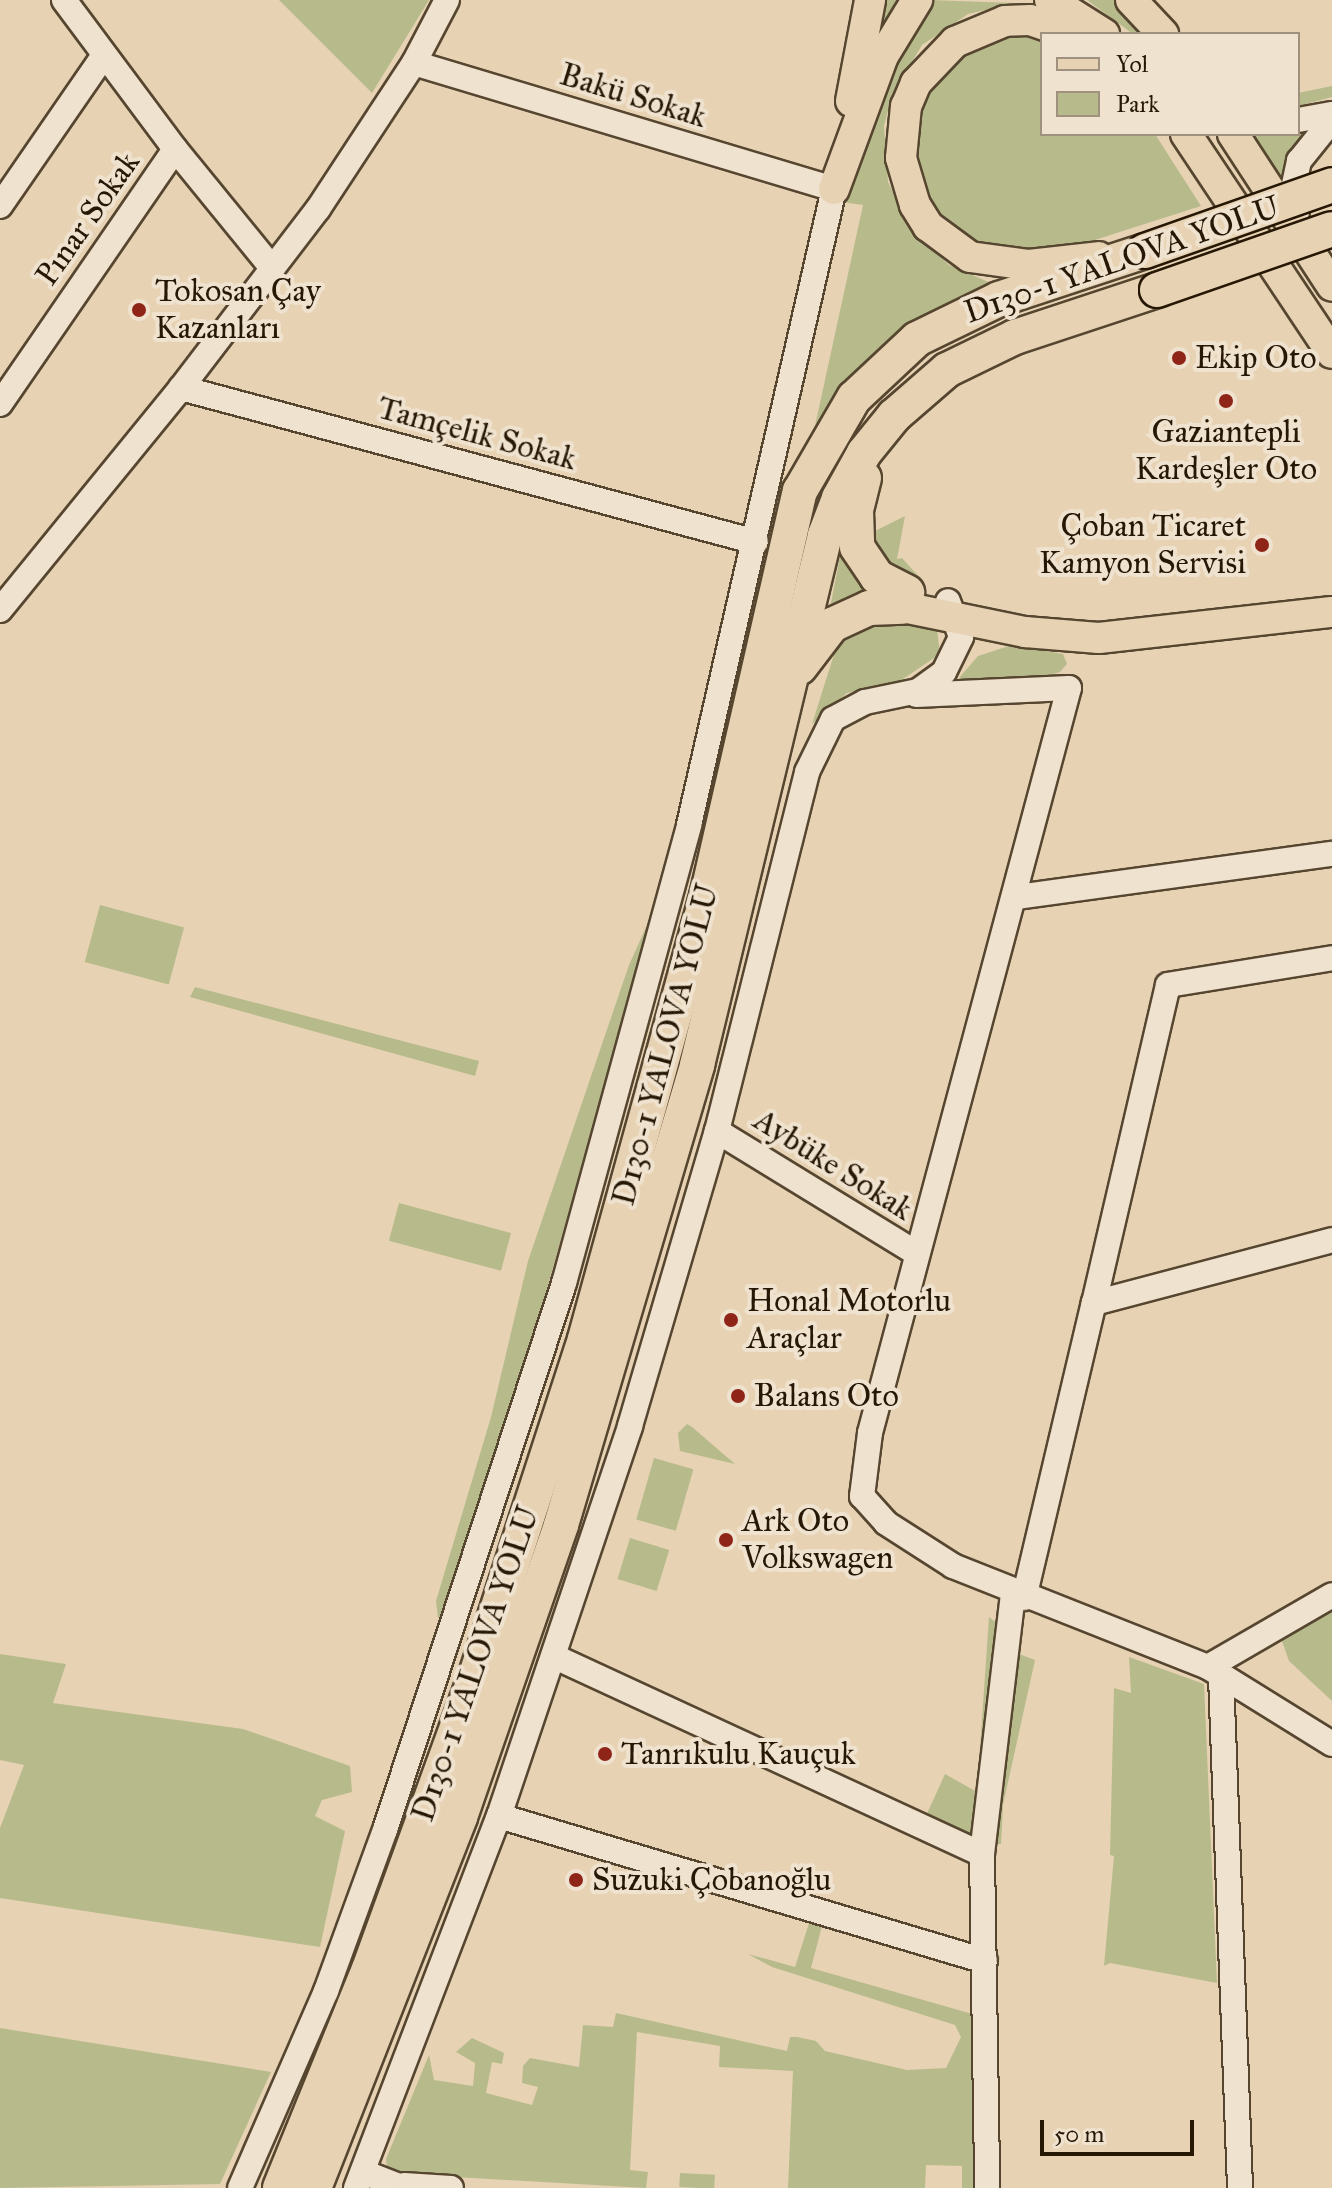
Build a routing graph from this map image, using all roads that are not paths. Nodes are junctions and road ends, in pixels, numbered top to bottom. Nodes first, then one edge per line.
1 (64, 0) edge
2 (447, 0) edge
3 (870, 0) edge
4 (917, 0) edge
5 (1050, 0) edge
6 (1131, 0) edge
7 (1065, 32) edge
8 (1101, 32) edge
9 (1161, 32) edge
10 (104, 55) junction
11 (414, 63) junction
12 (1332, 117) edge
13 (1300, 120) edge
14 (1187, 136) edge
15 (1235, 136) edge
16 (175, 149) junction
17 (1332, 185) edge
18 (834, 189) junction
19 (0, 206) edge
20 (1318, 238) edge
21 (1145, 251) junction
22 (272, 268) junction
23 (1332, 286) edge
24 (1332, 353) edge
25 (181, 388) junction
26 (0, 404) edge
27 (894, 416) junction
28 (756, 542) junction
29 (1332, 596) edge
30 (905, 599) junction
31 (0, 610) edge
32 (953, 610) junction
33 (1332, 612) edge
34 (792, 681) junction
35 (901, 696) junction
36 (1332, 854) edge
37 (1017, 897) junction
38 (1332, 958) edge
39 (717, 1131) junction
40 (1332, 1240) edge
41 (916, 1253) junction
42 (1094, 1303) junction
43 (1332, 1595) edge
44 (1018, 1596) junction
45 (555, 1657) junction
46 (1214, 1672) junction
47 (1332, 1744) edge
48 (499, 1816) junction
49 (982, 1854) junction
50 (985, 1961) junction
51 (402, 1973) junction
52 (360, 2180) edge
53 (404, 2187) edge
54 (240, 2188) edge
55 (280, 2188) edge
56 (314, 2188) edge
57 (331, 2188) edge
58 (451, 2188) edge
59 (987, 2188) edge
60 (1240, 2188) edge

1 - 10 street
2 - 11 street
3 - 18 main road
4 - 18 main road
5 - 8 main road
6 - 9 main road
7 - 21 main road
10 - 16 street
10 - 19 street
11 - 18 street, Bakü Sokak
11 - 22 street
12 - 13 street
12 - 20 street
14 - 24 main road
15 - 20 main road
16 - 22 street
16 - 26 street, Pınar Sokak
17 - 21 highway, D130-1 YALOVA YOLU, bridge
18 - 28 street
20 - 23 main road
20 - 27 highway, bridge
21 - 55 highway, D130-1 YALOVA YOLU
22 - 25 street
25 - 28 street, Tamçelik Sokak
25 - 31 street
27 - 30 highway
27 - 34 highway
28 - 54 street
29 - 32 main road
30 - 32 main road
30 - 34 highway
32 - 33 main road
32 - 35 street
34 - 51 highway
35 - 37 street
35 - 39 street
36 - 37 street
37 - 41 street
38 - 42 street
39 - 41 street, Aybüke Sokak
39 - 45 street
40 - 42 street
41 - 44 street
42 - 44 street
43 - 46 street
44 - 46 street
44 - 49 street
45 - 48 street
45 - 49 street
46 - 47 street
46 - 60 street
48 - 50 street
48 - 52 street
49 - 50 street
50 - 59 street
51 - 56 highway
51 - 57 highway
52 - 53 street
53 - 58 street

